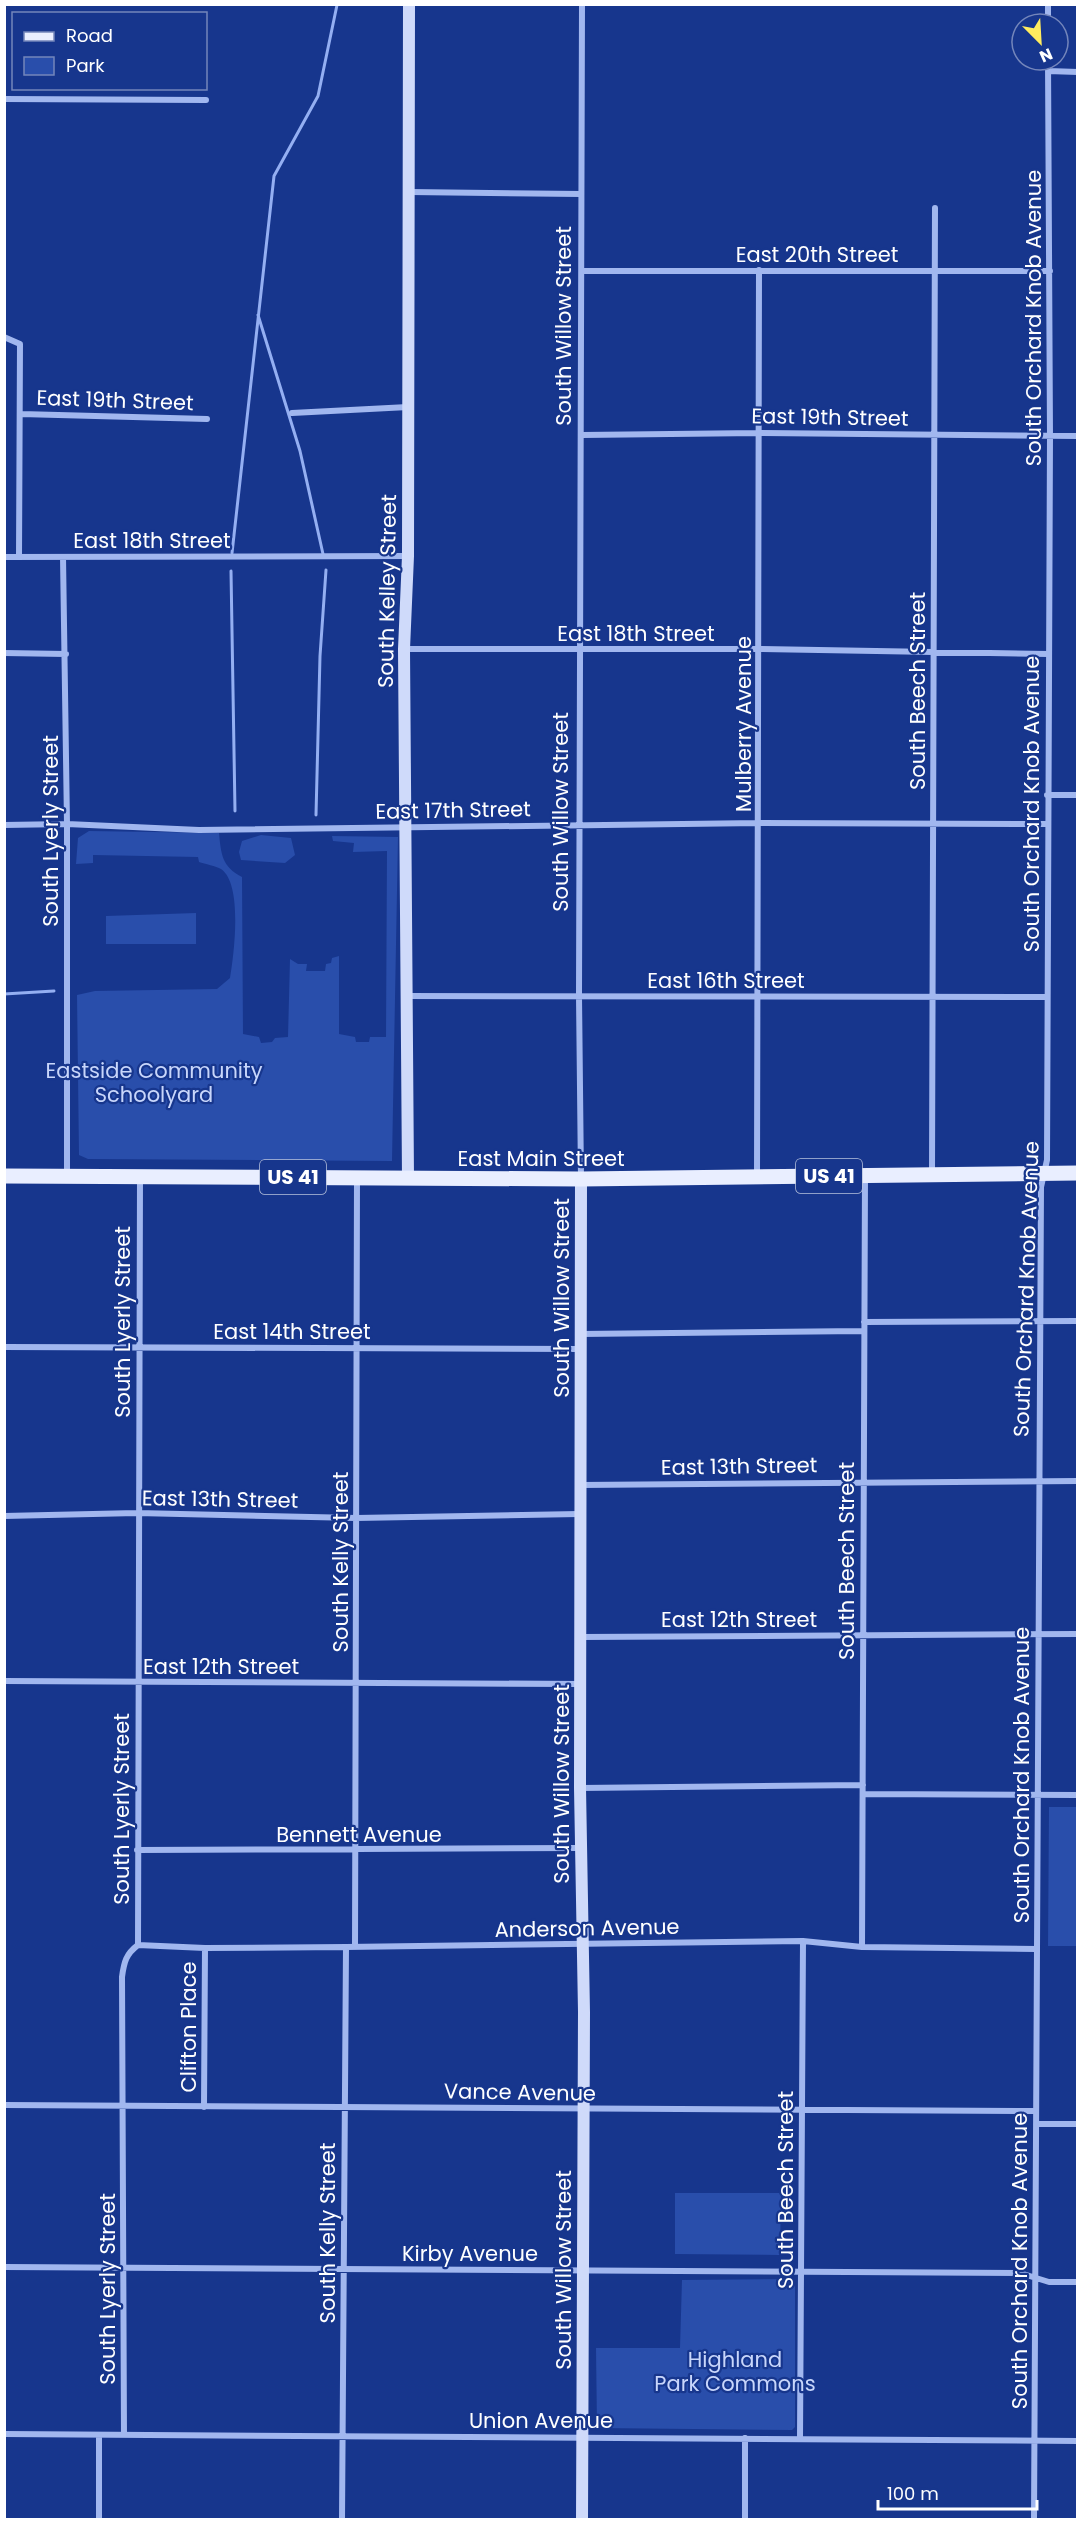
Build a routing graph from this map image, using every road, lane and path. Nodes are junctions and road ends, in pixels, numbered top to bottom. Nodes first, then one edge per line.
1 (409, 4) edge
2 (582, 4) edge
3 (1048, 72) edge
4 (4, 99) edge
5 (206, 100) dead end
6 (410, 192) junction
7 (581, 194) junction
8 (935, 208) dead end
9 (759, 270) junction
10 (935, 270) junction
11 (583, 271) junction
12 (1050, 271) junction
13 (4, 337) edge
14 (409, 407) junction
15 (292, 413) dead end
16 (21, 414) junction
17 (207, 419) dead end
18 (759, 433) junction
19 (582, 435) junction
20 (933, 435) junction
21 (1077, 436) edge
22 (1050, 437) junction
23 (408, 556) junction
24 (4, 557) edge
25 (19, 557) junction
26 (63, 557) junction
27 (404, 649) junction
28 (759, 649) junction
29 (581, 650) junction
30 (933, 652) junction
31 (4, 653) edge
32 (66, 654) junction
33 (1047, 654) junction
34 (1047, 795) junction
35 (1077, 795) edge
36 (760, 823) junction
37 (67, 824) junction
38 (580, 824) junction
39 (934, 824) junction
40 (1047, 824) junction
41 (4, 825) edge
42 (406, 827) junction
43 (406, 996) junction
44 (579, 996) junction
45 (758, 997) junction
46 (932, 997) junction
47 (1047, 997) junction
48 (1044, 1173) junction
49 (1077, 1173) edge
50 (932, 1174) junction
51 (865, 1175) junction
52 (4, 1176) edge
53 (67, 1177) junction
54 (140, 1177) junction
55 (757, 1177) junction
56 (357, 1178) junction
57 (408, 1178) junction
58 (581, 1179) junction
59 (864, 1322) junction
60 (1040, 1322) junction
61 (1077, 1322) edge
62 (863, 1331) junction
63 (580, 1334) junction
64 (4, 1347) edge
65 (139, 1347) junction
66 (357, 1348) junction
67 (580, 1349) junction
68 (863, 1481) junction
69 (1038, 1481) junction
70 (1077, 1481) edge
71 (580, 1485) junction
72 (137, 1513) junction
73 (579, 1514) junction
74 (4, 1516) edge
75 (356, 1518) junction
76 (1038, 1634) junction
77 (1077, 1634) edge
78 (863, 1635) junction
79 (581, 1636) junction
80 (4, 1681) edge
81 (137, 1681) junction
82 (356, 1683) junction
83 (580, 1684) junction
84 (862, 1785) junction
85 (580, 1788) junction
86 (862, 1794) junction
87 (1037, 1795) junction
88 (1077, 1795) edge
89 (580, 1848) junction
90 (137, 1850) junction
91 (355, 1851) junction
92 (803, 1941) junction
93 (138, 1945) junction
94 (580, 1945) junction
95 (355, 1946) junction
96 (346, 1947) junction
97 (862, 1947) junction
98 (205, 1948) junction
99 (1036, 1949) junction
100 (4, 2105) edge
101 (124, 2106) junction
102 (204, 2107) junction
103 (344, 2107) junction
104 (583, 2110) junction
105 (801, 2110) junction
106 (1036, 2111) junction
107 (1036, 2124) junction
108 (1077, 2124) edge
109 (4, 2267) edge
110 (123, 2268) junction
111 (344, 2269) junction
112 (583, 2269) junction
113 (803, 2271) junction
114 (1035, 2278) junction
115 (1077, 2282) edge
116 (4, 2434) edge
117 (99, 2435) junction
118 (124, 2435) junction
119 (342, 2436) junction
120 (582, 2436) junction
121 (745, 2438) junction
122 (800, 2438) junction
123 (1077, 2440) edge
124 (1035, 2441) junction
125 (99, 2520) edge
126 (342, 2520) edge
127 (582, 2520) edge
128 (745, 2520) edge
129 (1034, 2520) edge

1 - 6 main road, South Kelley Street
2 - 7 street, South Willow Street
3 - 12 street, South Orchard Knob Avenue
4 - 5 street
6 - 7 street
6 - 14 main road, South Kelley Street
7 - 11 street, South Willow Street
8 - 10 street, South Beech Street
9 - 10 street, East 20th Street
9 - 11 street, East 20th Street
9 - 18 street, Mulberry Avenue
10 - 12 street, East 20th Street
10 - 20 street, South Beech Street
11 - 19 street, South Willow Street
12 - 22 street, South Orchard Knob Avenue
13 - 16 street
14 - 15 street
14 - 23 main road, South Kelley Street
16 - 17 street, East 19th Street
16 - 25 street
18 - 19 street, East 19th Street
18 - 20 street, East 19th Street
18 - 28 street, Mulberry Avenue
19 - 29 street, South Willow Street
20 - 22 street, East 19th Street
20 - 30 street, South Beech Street
21 - 22 street, East 19th Street
22 - 33 street, South Orchard Knob Avenue
23 - 26 street, East 18th Street
23 - 27 main road, South Kelley Street
24 - 25 street, East 18th Street
25 - 26 street, East 18th Street
26 - 32 street, South Lyerly Street
27 - 29 street, East 18th Street
27 - 42 main road, South Kelley Street
28 - 29 street, East 18th Street
28 - 30 street, East 18th Street
28 - 36 street, Mulberry Avenue
29 - 38 street, South Willow Street
30 - 33 street, East 18th Street
30 - 39 street, South Beech Street
31 - 32 street
32 - 37 street, South Lyerly Street
33 - 34 street, South Orchard Knob Avenue
34 - 35 street
34 - 40 street, South Orchard Knob Avenue
36 - 38 street, East 17th Street
36 - 39 street, East 17th Street
36 - 45 street, Mulberry Avenue
37 - 41 street, East 17th Street
37 - 42 street, East 17th Street
37 - 53 street, South Lyerly Street
38 - 42 street, East 17th Street
38 - 44 street, South Willow Street
39 - 40 street, East 17th Street
39 - 46 street, South Beech Street
40 - 47 street, South Orchard Knob Avenue
42 - 43 main road, South Kelley Street
43 - 44 street, East 16th Street
43 - 57 main road, South Kelley Street
44 - 45 street, East 16th Street
44 - 58 street, South Willow Street
45 - 46 street, East 16th Street
45 - 55 street, Mulberry Avenue
46 - 47 street, East 16th Street
46 - 50 street, South Beech Street
47 - 48 street, South Orchard Knob Avenue
48 - 49 main road, East Main Street / US 41
48 - 50 main road, East Main Street / US 41
48 - 60 street, South Orchard Knob Avenue
50 - 51 main road, East Main Street / US 41
51 - 55 main road, East Main Street / US 41
51 - 59 street, South Beech Street
52 - 53 main road, East Main Street / US 41
53 - 54 main road, East Main Street / US 41
54 - 56 main road, East Main Street / US 41
54 - 65 street, South Lyerly Street
55 - 58 main road, East Main Street / US 41
56 - 57 main road, East Main Street / US 41
56 - 66 street, South Kelly Street
57 - 58 main road, East Main Street / US 41
58 - 63 main road, South Willow Street
59 - 60 street
59 - 62 street, South Beech Street
60 - 61 street
60 - 69 street, South Orchard Knob Avenue
62 - 63 street
62 - 68 street, South Beech Street
63 - 67 main road, South Willow Street
64 - 65 street, East 14th Street
65 - 66 street, East 14th Street
65 - 72 street, South Lyerly Street
66 - 67 street, East 14th Street
66 - 75 street, South Kelly Street
67 - 71 main road, South Willow Street
68 - 69 street, East 13th Street
68 - 71 street, East 13th Street
68 - 78 street, South Beech Street
69 - 70 street, East 13th Street
69 - 76 street, South Orchard Knob Avenue
71 - 73 main road, South Willow Street
72 - 74 street, East 13th Street
72 - 75 street, East 13th Street
72 - 81 street, South Lyerly Street
73 - 75 street, East 13th Street
73 - 79 main road, South Willow Street
75 - 82 street, South Kelly Street
76 - 77 street, East 12th Street
76 - 78 street, East 12th Street
76 - 87 street, South Orchard Knob Avenue
78 - 79 street, East 12th Street
78 - 84 street, South Beech Street
79 - 83 main road, South Willow Street
80 - 81 street, East 12th Street
81 - 82 street, East 12th Street
81 - 90 street, South Lyerly Street
82 - 83 street, East 12th Street
82 - 91 street, South Kelly Street
83 - 85 main road, South Willow Street
84 - 85 street
84 - 86 street, South Beech Street
85 - 89 main road, South Willow Street
86 - 87 street
86 - 97 street, South Beech Street
87 - 88 street
87 - 99 street, South Orchard Knob Avenue
89 - 91 street, Bennett Avenue
89 - 94 main road, South Willow Street
90 - 91 street, Bennett Avenue
90 - 93 street, South Lyerly Street
91 - 95 street, South Kelly Street
92 - 94 street, Anderson Avenue
92 - 97 street, Anderson Avenue
92 - 105 street, South Beech Street
93 - 98 street, Anderson Avenue
93 - 101 street, South Lyerly Street
94 - 95 street, Anderson Avenue
94 - 104 main road, South Willow Street
95 - 96 street, Anderson Avenue
96 - 98 street, Anderson Avenue
96 - 103 street, South Kelly Street
97 - 99 street, Anderson Avenue
98 - 102 street, Clifton Place
99 - 106 street, South Orchard Knob Avenue
100 - 101 street, Vance Avenue
101 - 102 street, Vance Avenue
101 - 110 street, South Lyerly Street
102 - 103 street, Vance Avenue
103 - 104 street, Vance Avenue
103 - 111 street, South Kelly Street
104 - 105 street, Vance Avenue
104 - 112 main road, South Willow Street
105 - 106 street, Vance Avenue
105 - 113 street, South Beech Street
106 - 107 street, South Orchard Knob Avenue
107 - 108 street
107 - 114 street, South Orchard Knob Avenue
109 - 110 street, Kirby Avenue
110 - 111 street, Kirby Avenue
110 - 118 street, South Lyerly Street
111 - 112 street, Kirby Avenue
111 - 119 street, South Kelly Street
112 - 113 street, Kirby Avenue
112 - 120 main road, South Willow Street
113 - 114 street, Kirby Avenue
113 - 122 street, South Beech Street
114 - 115 street, Kirby Avenue
114 - 124 street, South Orchard Knob Avenue
116 - 117 street, Union Avenue
117 - 118 street, Union Avenue
117 - 125 street
118 - 119 street, Union Avenue
119 - 120 street, Union Avenue
119 - 126 street, South Kelly Street
120 - 121 street, Union Avenue
120 - 127 main road, South Willow Street
121 - 122 street, Union Avenue
121 - 128 street
122 - 124 street, Union Avenue
123 - 124 street, Union Avenue
124 - 129 street, South Orchard Knob Avenue

